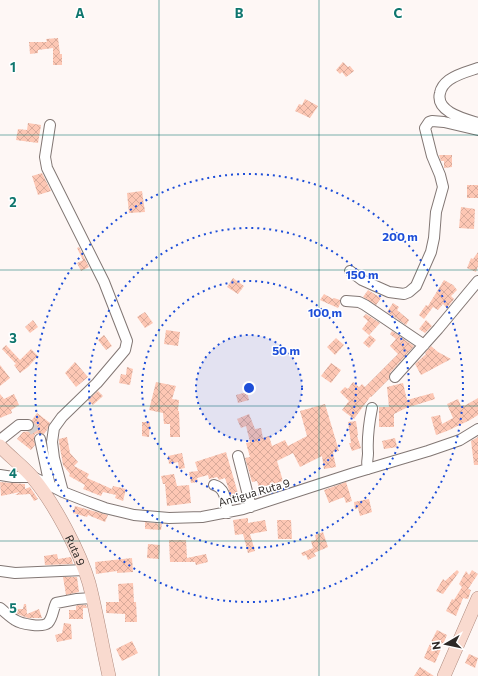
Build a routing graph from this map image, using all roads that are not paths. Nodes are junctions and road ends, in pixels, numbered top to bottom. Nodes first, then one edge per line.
1 (478, 68) edge
2 (478, 123) edge
3 (50, 125) dead end
4 (478, 130) edge
5 (350, 271) dead end
6 (478, 282) edge
7 (346, 301) dead end
8 (424, 345) junction
9 (395, 377) dead end
10 (372, 408) dead end
11 (28, 425) dead end
12 (478, 430) edge
13 (40, 439) tunnel mouth
14 (0, 440) edge
15 (0, 446) edge
16 (238, 456) dead end
17 (368, 469) junction
18 (0, 475) edge
19 (33, 478) junction
20 (214, 485) dead end
21 (50, 486) junction
22 (63, 492) junction
23 (251, 507) junction
24 (228, 513) junction
25 (84, 570) junction
26 (0, 571) edge
27 (92, 598) junction
28 (478, 598) edge
29 (0, 608) edge
30 (109, 676) edge
31 (444, 676) edge

1 - 2 street
3 - 22 street
4 - 5 street
6 - 8 street
7 - 8 street
8 - 9 street
10 - 17 street
11 - 14 street
12 - 17 street, Antigua Ruta 9
13 - 21 street
15 - 19 main road, Ruta 9
16 - 23 street
17 - 23 street, Antigua Ruta 9
18 - 19 street
19 - 21 street, Antigua Ruta 9
19 - 25 main road, Ruta 9
20 - 24 street
21 - 22 street, Antigua Ruta 9
22 - 24 street, Antigua Ruta 9
23 - 24 street, Antigua Ruta 9
25 - 26 street
25 - 27 main road, Ruta 9
27 - 29 street
27 - 30 main road, Ruta 9
28 - 31 main road

